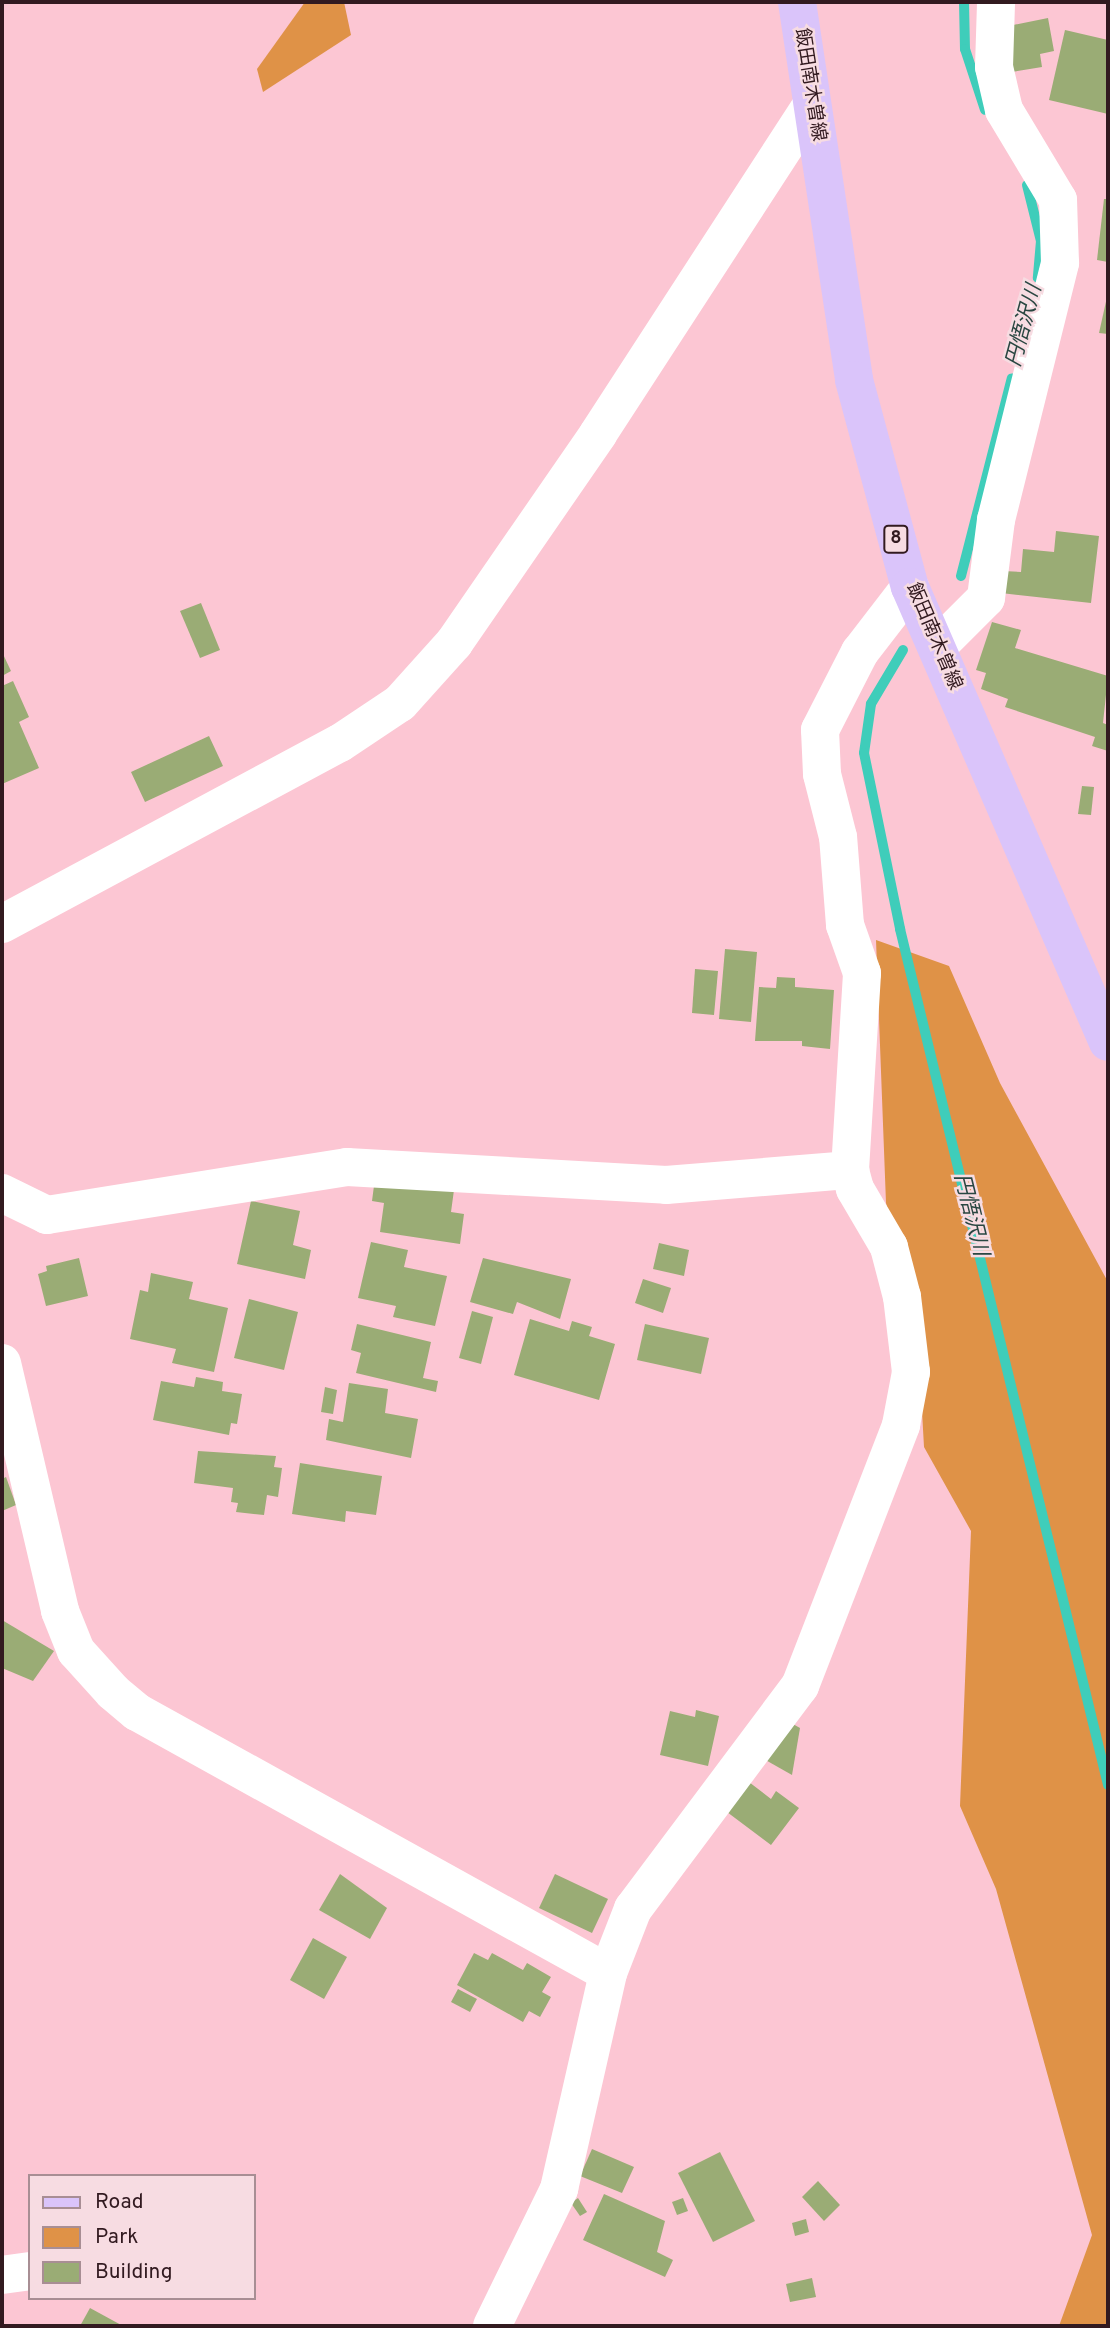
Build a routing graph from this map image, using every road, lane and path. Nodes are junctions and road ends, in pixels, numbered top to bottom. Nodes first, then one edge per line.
1 (797, 2) edge
2 (996, 2) edge
3 (812, 104) junction
4 (910, 587) junction
5 (937, 647) junction
6 (2, 924) edge
7 (1108, 1042) edge
8 (850, 1170) junction
9 (2, 1193) edge
10 (2, 1363) edge
11 (608, 1973) junction
12 (28, 2271) edge
13 (2, 2275) edge
14 (492, 2326) edge

1 - 3 main road, 飯田南木曽線 / 8
2 - 5 street
3 - 4 main road, 飯田南木曽線 / 8
3 - 6 street
4 - 5 main road, 飯田南木曽線 / 8
4 - 8 street
5 - 7 main road, 飯田南木曽線 / 8
8 - 9 street
8 - 11 street
10 - 11 street
11 - 14 street
12 - 13 street

